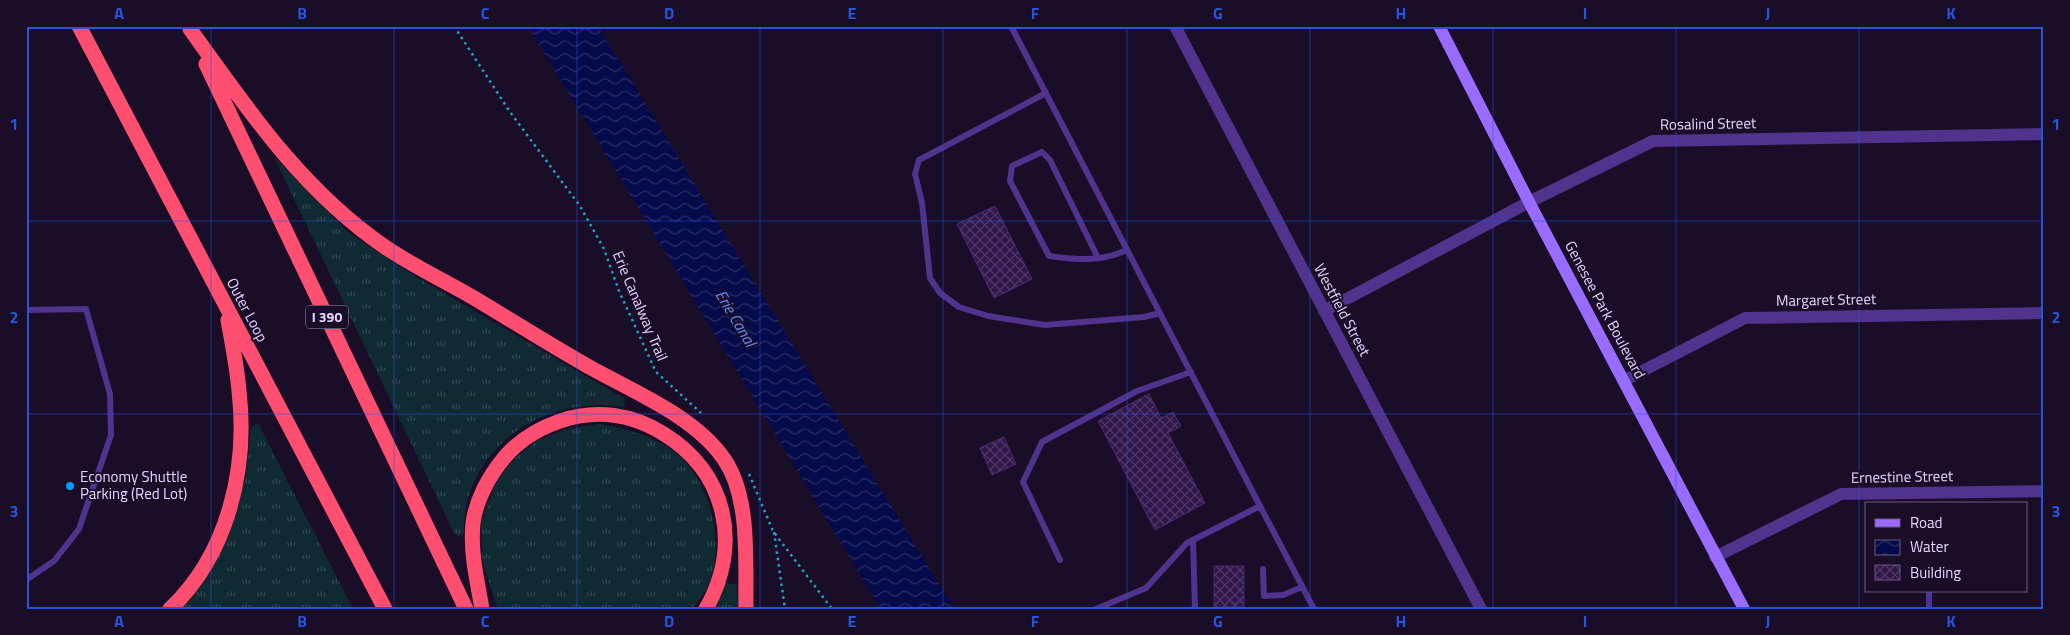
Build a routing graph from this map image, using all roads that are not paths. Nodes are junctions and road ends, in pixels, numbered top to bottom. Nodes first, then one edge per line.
1 (79, 26) edge
2 (1011, 26) edge
3 (1175, 26) edge
4 (1440, 27) edge
5 (189, 28) edge
6 (1046, 93) junction
7 (2044, 134) edge
8 (1529, 202) junction
9 (1127, 250) junction
10 (1098, 258) junction
11 (227, 308) junction
12 (26, 310) edge
13 (1324, 311) junction
14 (1160, 313) junction
15 (2044, 313) edge
16 (1191, 372) junction
17 (1624, 380) junction
18 (2044, 491) edge
19 (1260, 506) junction
20 (1193, 540) junction
21 (1716, 557) junction
22 (1060, 560) dead end
23 (1263, 569) dead end
24 (26, 580) edge
25 (1302, 587) junction
26 (1929, 592) edge
27 (170, 609) edge
28 (385, 609) edge
29 (466, 609) edge
30 (482, 609) edge
31 (706, 609) edge
32 (746, 609) edge
33 (1096, 609) edge
34 (1195, 609) edge
35 (1314, 609) edge
36 (1481, 609) edge
37 (1744, 609) edge
38 (1929, 609) edge

1 - 11 highway, Outer Loop
2 - 6 lane
3 - 13 street, Westfield Street
4 - 8 street, Genesee Park Boulevard
5 - 29 highway, I 390
5 - 32 highway
6 - 9 lane
6 - 14 lane
7 - 8 street, Rosalind Street
8 - 13 street, Rosalind Street
8 - 17 street, Genesee Park Boulevard
9 - 10 lane
9 - 14 lane
10 - 10 lane
11 - 27 highway
11 - 28 highway, Outer Loop
12 - 24 lane
13 - 36 street, Westfield Street
14 - 16 lane
15 - 17 street, Margaret Street
16 - 19 lane
16 - 22 lane
17 - 21 street, Genesee Park Boulevard
18 - 21 street, Ernestine Street
19 - 20 lane
19 - 25 lane
20 - 33 lane
20 - 34 lane
21 - 37 street, Genesee Park Boulevard
23 - 25 lane
25 - 35 lane
26 - 38 lane
30 - 31 highway

